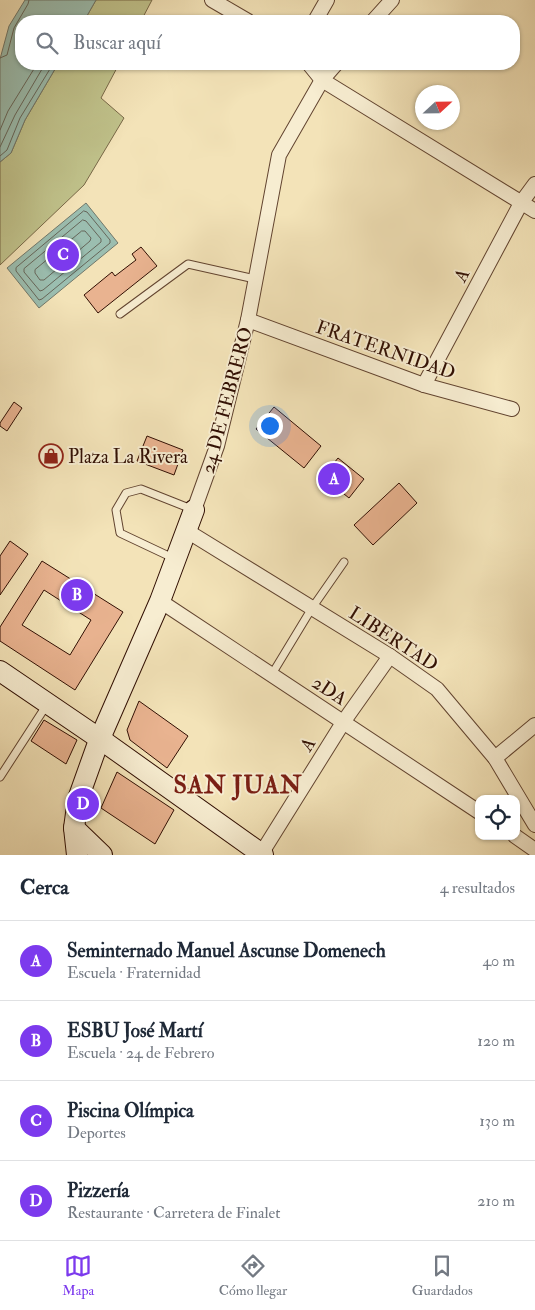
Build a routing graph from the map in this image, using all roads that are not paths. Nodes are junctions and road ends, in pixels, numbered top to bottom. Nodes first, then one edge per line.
1 (212, 0) edge
2 (327, 0) edge
3 (392, 0) edge
4 (238, 15) edge
5 (318, 15) edge
6 (378, 15) edge
7 (314, 70) edge
8 (331, 70) edge
9 (322, 80) junction
10 (535, 184) edge
11 (521, 203) junction
12 (535, 211) edge
13 (255, 279) junction
14 (120, 314) dead end
15 (248, 320) junction
16 (424, 385) junction
17 (512, 409) dead end
18 (194, 510) junction
19 (186, 531) junction
20 (176, 559) junction
21 (344, 562) dead end
22 (160, 601) junction
23 (312, 608) junction
24 (390, 656) junction
25 (0, 671) edge
26 (272, 674) junction
27 (48, 703) junction
28 (344, 721) junction
29 (535, 725) edge
30 (100, 739) junction
31 (495, 758) junction
32 (0, 777) edge
33 (475, 809) edge
34 (535, 826) edge
35 (74, 828) junction
36 (520, 840) edge
37 (535, 850) edge
38 (262, 854) edge
39 (77, 855) edge
40 (102, 855) edge

1 - 4 street
2 - 5 street
3 - 6 street
7 - 9 street
8 - 9 street, 24 DE FEBRERO
9 - 11 street
9 - 13 street, 24 DE FEBRERO
10 - 11 street, A
11 - 12 street
11 - 16 street, A
13 - 14 lane
13 - 15 street, 24 DE FEBRERO
15 - 16 street, FRATERNIDAD
15 - 18 street, 24 DE FEBRERO
16 - 17 street, FRATERNIDAD
18 - 19 street, 24 DE FEBRERO
18 - 20 lane
19 - 20 street, 24 DE FEBRERO
19 - 23 street, LIBERTAD
20 - 22 street, 24 DE FEBRERO
21 - 23 lane
22 - 26 street, 2DA
22 - 30 street, 24 DE FEBRERO
23 - 24 street, LIBERTAD
23 - 26 lane
24 - 28 street, A
24 - 31 street, LIBERTAD
25 - 27 street
26 - 28 street, 2DA
27 - 30 street
27 - 32 lane
28 - 33 street, 2DA
28 - 38 street, A
29 - 31 street
30 - 35 street, 24 DE FEBRERO
30 - 38 street
31 - 34 street, LIBERTAD
35 - 39 street, 24 DE FEBRERO
35 - 40 street
36 - 37 street

